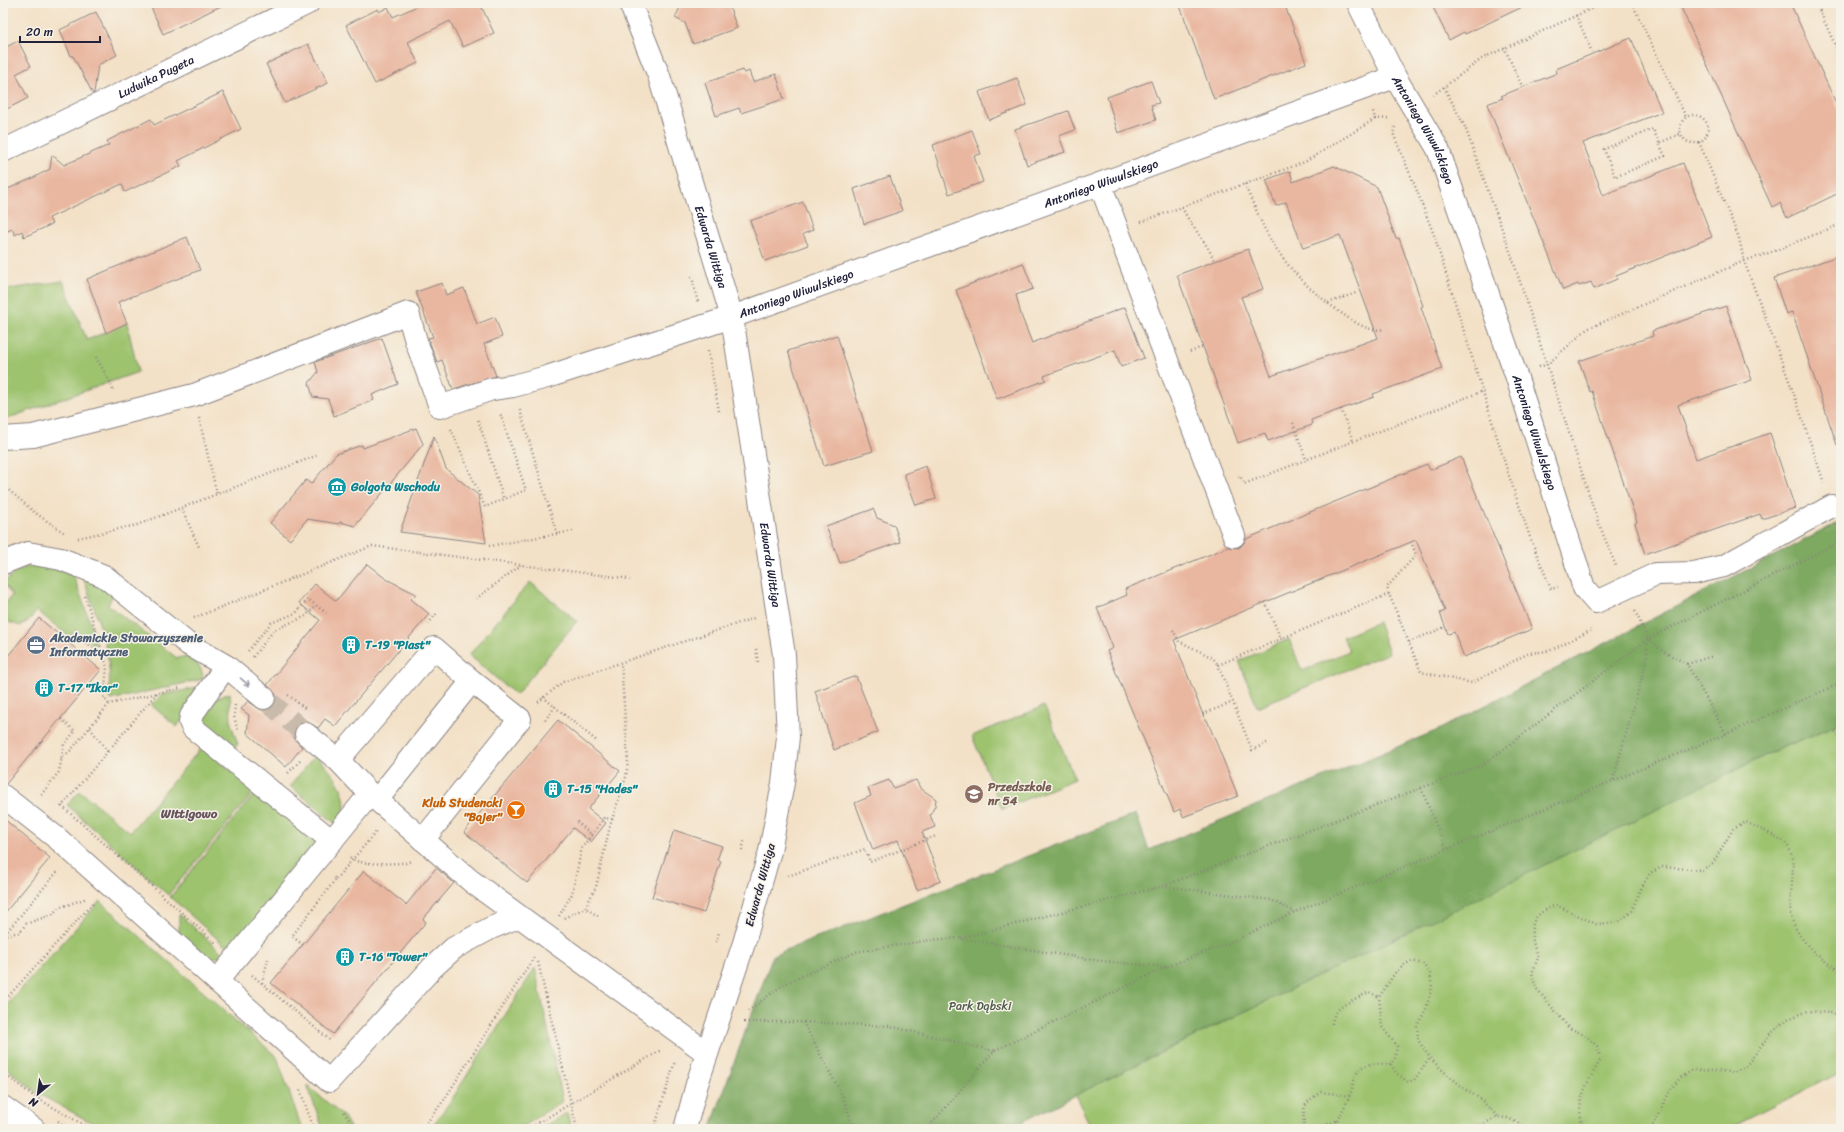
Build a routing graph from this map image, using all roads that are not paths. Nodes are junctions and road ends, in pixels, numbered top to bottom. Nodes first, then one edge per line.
1 (308, 3) edge
2 (630, 3) edge
3 (1358, 3) edge
4 (1396, 77) junction
5 (3, 151) edge
6 (1100, 184) junction
7 (732, 317) junction
8 (3, 438) edge
9 (1832, 506) road end
10 (1234, 536) dead end
11 (3, 563) edge
12 (226, 666) junction
13 (472, 681) junction
14 (264, 698) tunnel mouth
15 (306, 734) tunnel mouth
16 (338, 760) junction
17 (3, 796) edge
18 (373, 797) junction
19 (423, 840) junction
20 (332, 841) junction
21 (518, 917) junction
22 (218, 981) junction
23 (707, 1053) junction
24 (3, 1107) edge
25 (34, 1129) edge
26 (685, 1129) edge

1 - 5 street, Ludwika Pugeta
2 - 7 street, Edwarda Wittiga
3 - 4 street
4 - 6 street, Antoniego Wiwulskiego
4 - 9 street, Antoniego Wiwulskiego
6 - 7 street, Antoniego Wiwulskiego
6 - 10 street
7 - 8 street, Antoniego Wiwulskiego
7 - 23 street, Edwarda Wittiga
11 - 12 street
12 -> 14 street
12 - 20 street
13 - 16 street
13 - 18 street
13 - 19 street
15 - 16 street
16 - 18 street
17 - 22 street
18 - 19 street
18 - 20 street
19 - 21 street
20 - 22 street
21 - 22 street
21 - 23 street
23 - 26 street, Edwarda Wittiga
24 - 25 street

